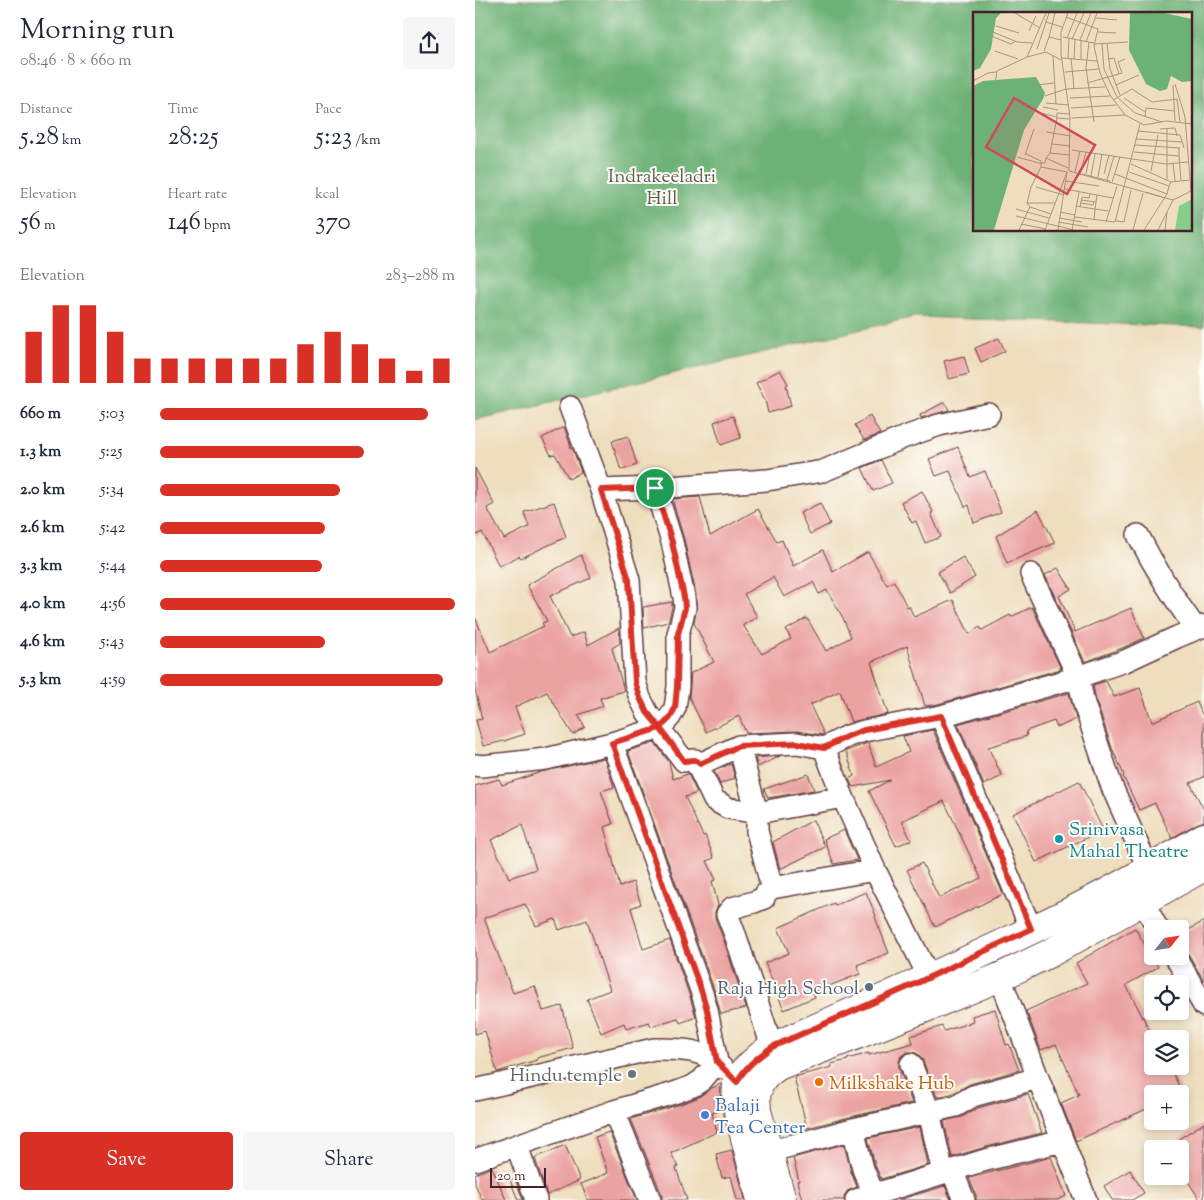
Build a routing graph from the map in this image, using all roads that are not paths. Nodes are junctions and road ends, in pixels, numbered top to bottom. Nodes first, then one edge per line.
1 (570, 408) dead end
2 (989, 414) dead end
3 (655, 488) junction
4 (601, 490) junction
5 (1138, 535) dead end
6 (1031, 574) dead end
7 (1200, 628) edge
8 (1077, 677) junction
9 (941, 716) junction
10 (660, 728) junction
11 (612, 743) junction
12 (739, 746) junction
13 (824, 748) junction
14 (695, 760) junction
15 (475, 765) edge
16 (843, 797) junction
17 (757, 813) junction
18 (1204, 837) edge
19 (1204, 867) edge
20 (875, 870) junction
21 (1149, 870) junction
22 (772, 888) junction
23 (1143, 902) junction
24 (1154, 920) edge
25 (1031, 929) junction
26 (1180, 965) edge
27 (929, 977) junction
28 (1000, 977) junction
29 (1204, 1006) edge
30 (772, 1047) junction
31 (717, 1062) junction
32 (911, 1064) dead end
33 (1037, 1078) junction
34 (737, 1082) junction
35 (475, 1090) edge
36 (614, 1111) junction
37 (929, 1112) junction
38 (853, 1129) junction
39 (1063, 1141) junction
40 (517, 1146) junction
41 (768, 1152) junction
42 (475, 1160) edge
43 (947, 1172) junction
44 (868, 1198) edge
45 (536, 1200) edge
46 (650, 1200) edge
47 (761, 1200) edge
48 (783, 1200) edge
49 (964, 1200) edge
50 (1084, 1200) edge

1 - 4 street
2 - 3 street
3 - 4 street
3 - 10 street
4 - 10 street
5 - 7 street
6 - 8 street
7 - 8 street
8 - 9 street
8 - 21 street
9 - 13 street
9 - 25 street
10 - 11 street
10 - 14 street
11 - 15 street
11 - 31 street
12 - 13 street
12 - 14 street
12 - 17 street
13 - 16 street
14 - 17 street
16 - 17 street
16 - 20 street
17 - 22 street
18 - 21 street
19 - 23 street
20 - 22 street
20 - 27 street
21 - 25 street
22 - 30 street
23 - 24 street
23 - 28 street
25 - 27 street
26 - 29 street
27 - 30 street
28 - 33 street
28 - 41 street
30 - 34 street
31 - 34 street
31 - 35 street
31 - 36 street
32 - 37 street
33 - 37 street
33 - 39 street
34 - 47 street
36 - 40 street
36 - 46 street
37 - 38 street
37 - 43 street
38 - 41 street
38 - 44 street
39 - 43 street
39 - 50 street
40 - 42 street
40 - 45 street
41 - 48 street
43 - 44 street
43 - 49 street

